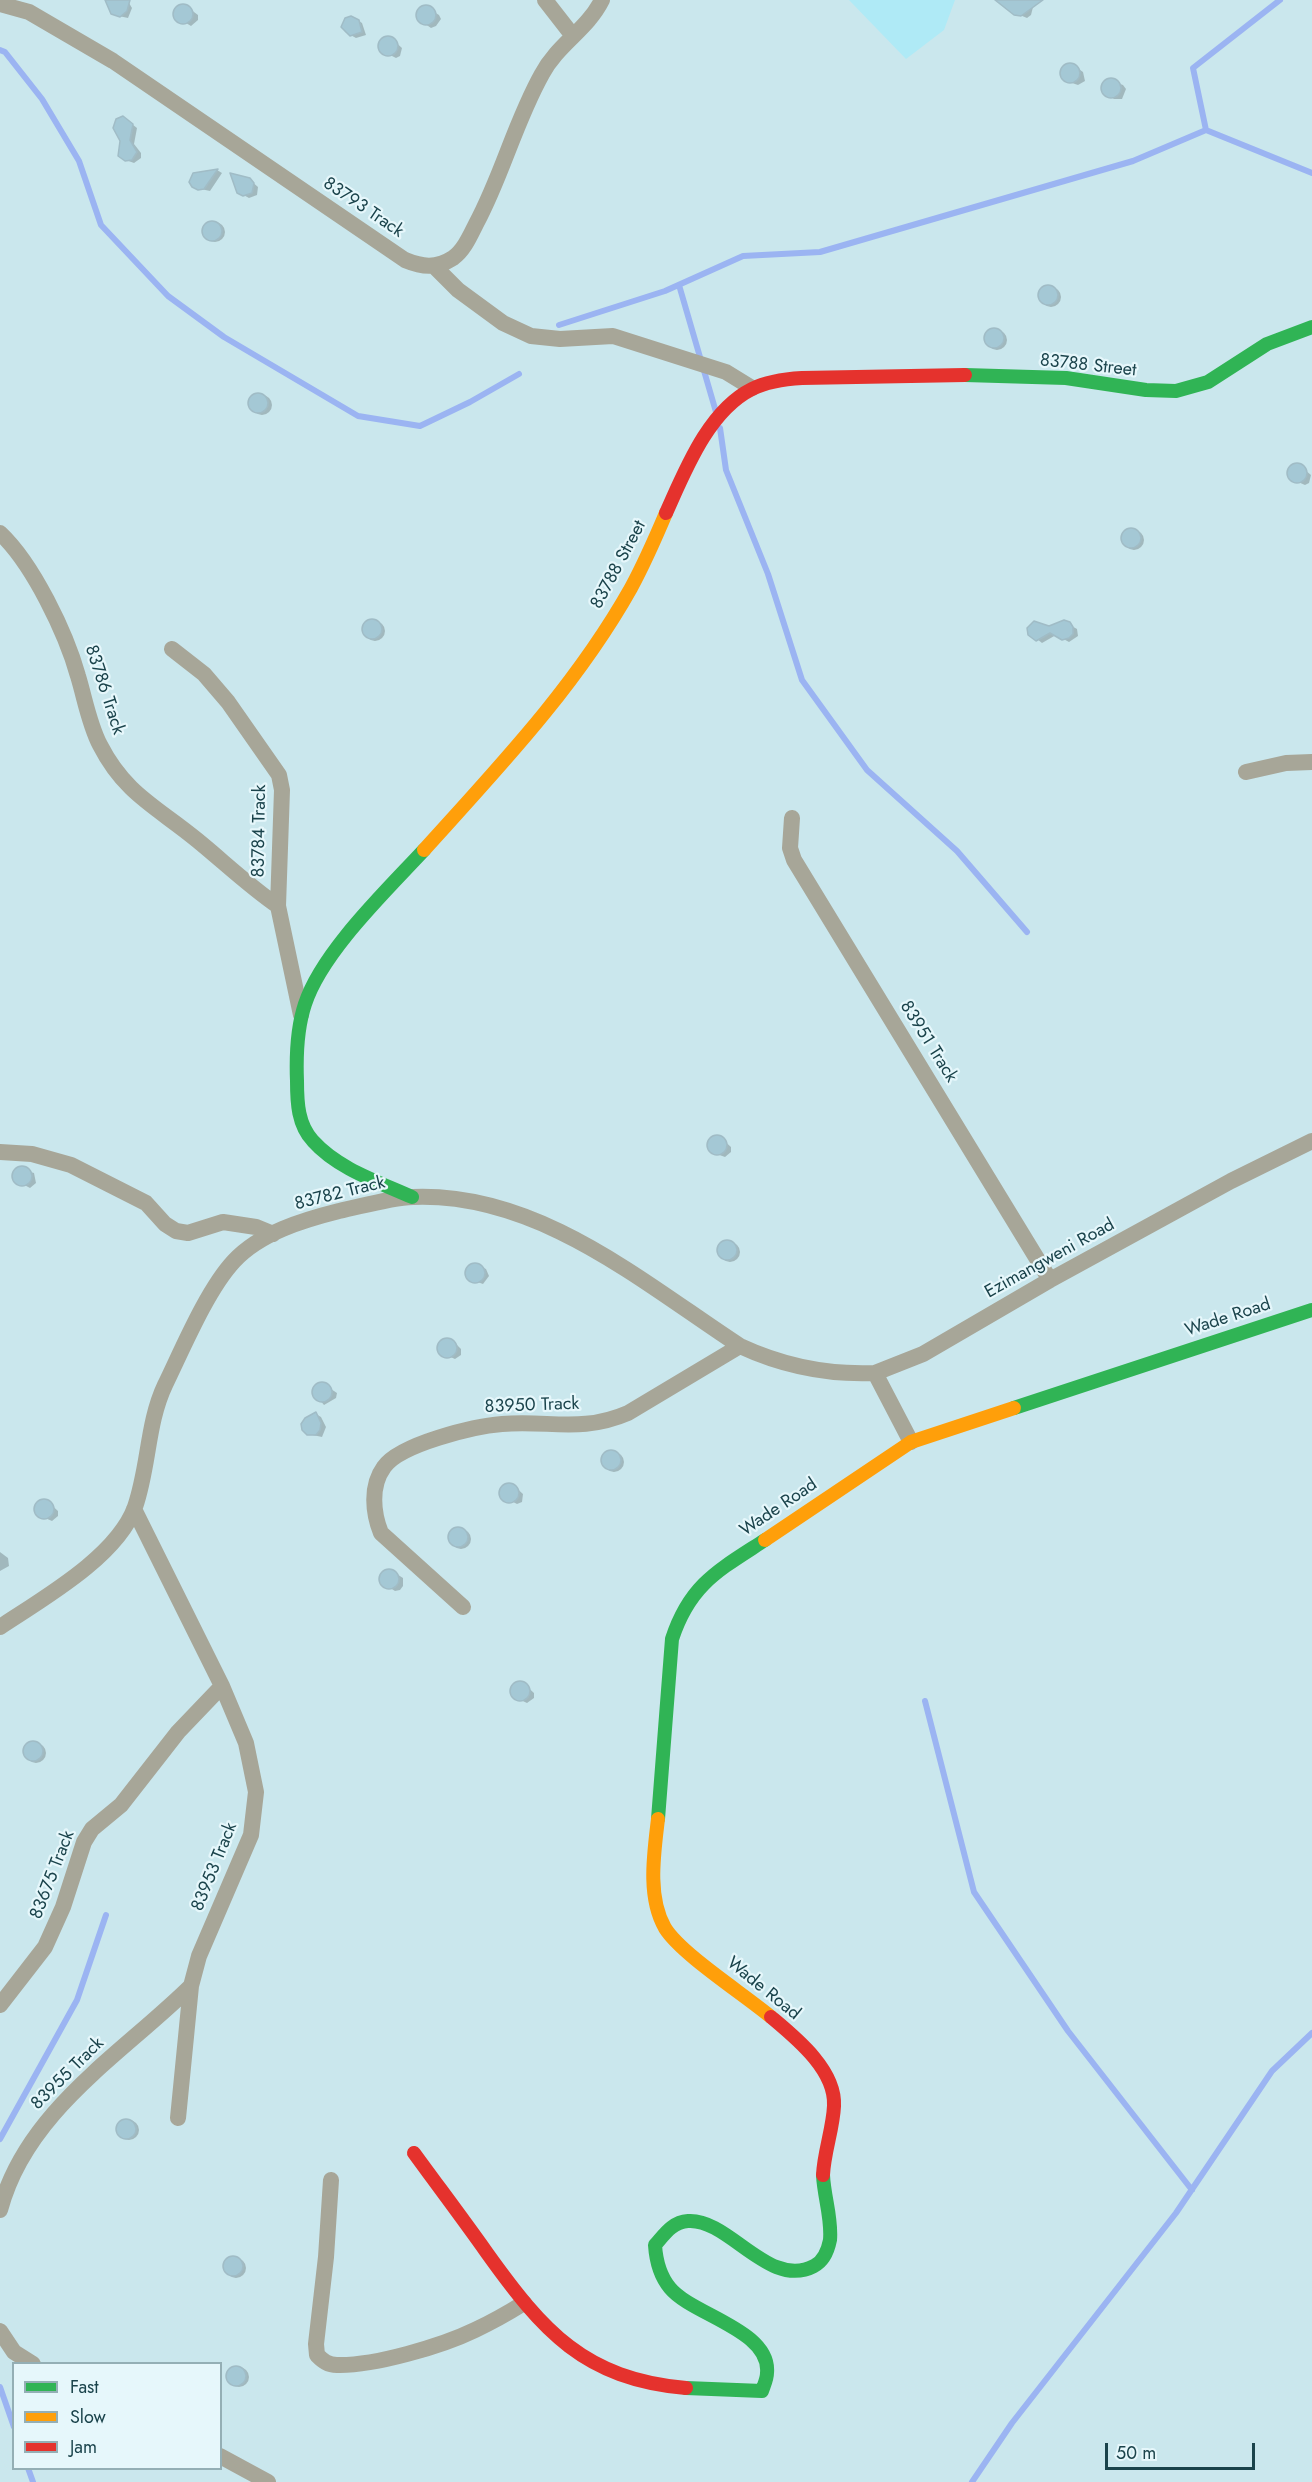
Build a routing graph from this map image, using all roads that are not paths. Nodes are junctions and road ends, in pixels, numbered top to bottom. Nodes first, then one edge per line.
1 (545, 0) edge
2 (602, 0) edge
3 (0, 4) edge
4 (573, 36) junction
5 (434, 266) junction
6 (1312, 327) edge
7 (752, 388) junction
8 (0, 533) edge
9 (172, 649) dead end
10 (1312, 762) edge
11 (1246, 772) dead end
12 (792, 818) dead end
13 (278, 906) junction
14 (302, 1015) junction
15 (1312, 1141) edge
16 (0, 1152) edge
17 (411, 1197) junction
18 (273, 1234) junction
19 (1050, 1280) junction
20 (1312, 1310) edge
21 (740, 1346) junction
22 (875, 1372) junction
23 (911, 1442) junction
24 (134, 1509) junction
25 (463, 1607) dead end
26 (0, 1627) edge
27 (222, 1686) junction
28 (191, 1986) junction
29 (0, 2005) edge
30 (178, 2118) dead end
31 (414, 2153) dead end
32 (331, 2180) dead end
33 (0, 2210) edge
34 (524, 2303) junction
35 (0, 2331) edge
36 (30, 2362) edge
37 (222, 2457) edge
38 (268, 2482) edge

1 - 4 street
2 - 4 street
3 - 5 street, 83793 Track
4 - 5 street
5 - 7 street
6 - 7 street, 83788 Street
7 - 14 street, 83788 Street
8 - 13 street, 83786 Track
9 - 13 street, 83784 Track
10 - 11 street
12 - 19 street, 83951 Track
13 - 14 street, 83784 Track
14 - 17 street, 83788 Street
15 - 19 street, Ezimangweni Road
16 - 18 street
17 - 18 street, 83782 Track
17 - 21 street, 83782 Track
18 - 24 street, 83782 Track
19 - 22 street, Ezimangweni Road
20 - 23 street, Wade Road
21 - 22 street, 83782 Track
21 - 25 street, 83950 Track
22 - 23 street
23 - 34 street, Wade Road
24 - 26 street, 83782 Track
24 - 27 street, 83953 Track
27 - 28 street, 83953 Track
27 - 29 street, 83675 Track
28 - 30 street, 83953 Track
28 - 33 street, 83955 Track
31 - 34 street, Wade Road
32 - 34 street
35 - 36 street
37 - 38 street

